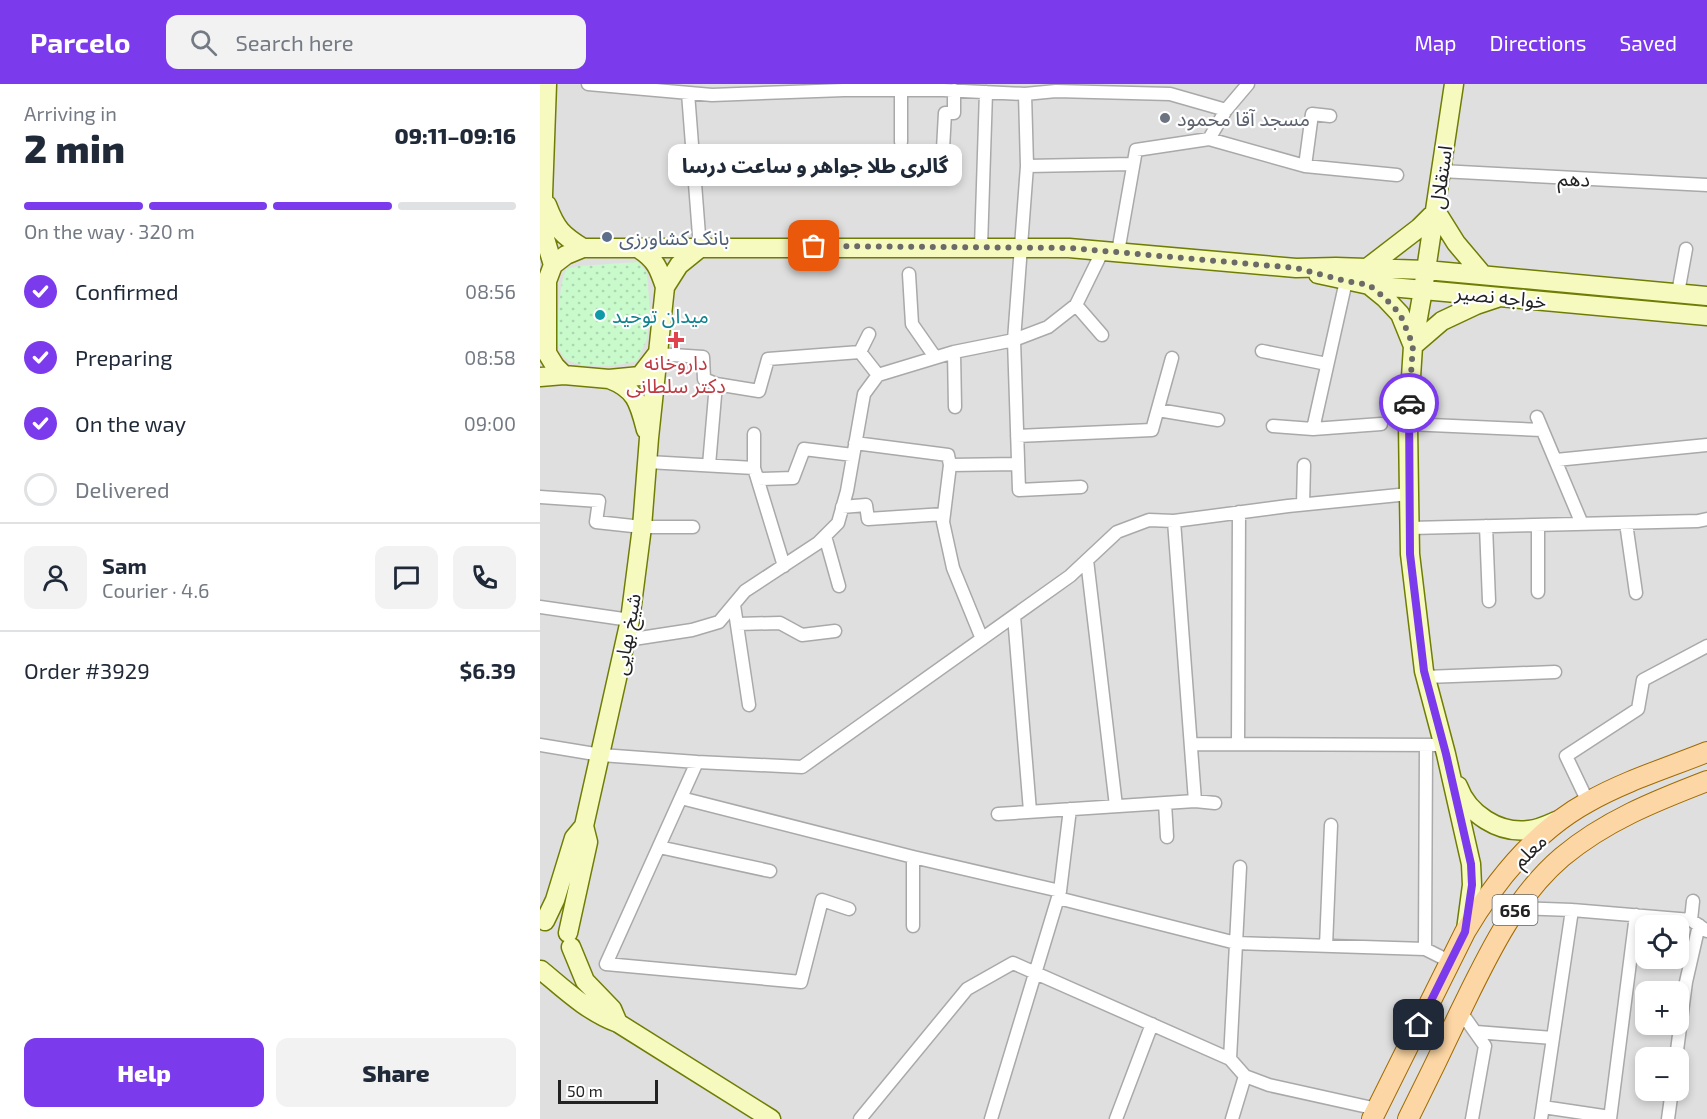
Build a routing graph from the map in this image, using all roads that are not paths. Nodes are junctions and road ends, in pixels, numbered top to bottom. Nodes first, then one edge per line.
1 (548, 84) edge
2 (588, 84) edge
3 (1248, 84) edge
4 (1454, 84) edge
5 (616, 86) edge
6 (819, 87) edge
7 (947, 88) edge
8 (1048, 88) edge
9 (1096, 88) edge
10 (901, 90) junction
11 (986, 92) junction
12 (688, 93) junction
13 (1025, 94) junction
14 (1226, 110) junction
15 (1330, 116) dead end
16 (1209, 139) junction
17 (901, 142) dead end
18 (944, 149) dead end
19 (1133, 164) junction
20 (1027, 166) junction
21 (1305, 166) junction
22 (1441, 171) junction
23 (1397, 176) dead end
24 (1707, 185) edge
25 (542, 195) edge
26 (1436, 211) junction
27 (981, 247) junction
28 (584, 248) junction
29 (700, 248) junction
30 (1020, 248) junction
31 (639, 249) junction
32 (1686, 249) dead end
33 (1111, 251) junction
34 (553, 265) junction
35 (1296, 268) junction
36 (1426, 270) junction
37 (909, 274) dead end
38 (1483, 275) junction
39 (1368, 276) junction
40 (1346, 281) junction
41 (665, 287) junction
42 (1423, 290) junction
43 (1645, 290) junction
44 (1678, 293) junction
45 (1502, 296) junction
46 (1707, 296) edge
47 (1076, 305) junction
48 (1642, 310) junction
49 (1707, 316) edge
50 (869, 334) dead end
51 (1102, 335) dead end
52 (1014, 340) junction
53 (543, 342) edge
54 (1413, 345) junction
55 (1262, 351) dead end
56 (860, 352) junction
57 (954, 352) junction
58 (657, 354) junction
59 (935, 357) junction
60 (1172, 358) dead end
61 (1327, 364) junction
62 (564, 375) junction
63 (878, 375) junction
64 (540, 377) edge
65 (609, 379) junction
66 (716, 384) junction
67 (955, 407) dead end
68 (1158, 410) junction
69 (1537, 417) dead end
70 (1218, 420) dead end
71 (1381, 424) dead end
72 (1408, 424) junction
73 (1273, 426) dead end
74 (1313, 429) junction
75 (1542, 430) junction
76 (754, 434) dead end
77 (1017, 436) junction
78 (649, 438) junction
79 (1707, 445) edge
80 (854, 449) junction
81 (1556, 460) junction
82 (648, 462) junction
83 (709, 465) junction
84 (950, 465) junction
85 (1018, 465) junction
86 (1304, 465) dead end
87 (756, 474) junction
88 (1081, 487) dead end
89 (1409, 494) junction
90 (540, 497) edge
91 (1303, 504) junction
92 (842, 507) junction
93 (1239, 512) junction
94 (944, 514) junction
95 (1707, 519) edge
96 (1174, 521) junction
97 (1626, 523) junction
98 (1582, 524) junction
99 (1538, 525) junction
100 (1486, 526) junction
101 (642, 527) junction
102 (693, 527) dead end
103 (1410, 528) junction
104 (825, 536) junction
105 (1087, 560) junction
106 (784, 566) junction
107 (839, 586) dead end
108 (1538, 592) dead end
109 (1636, 592) dead end
110 (1489, 601) dead end
111 (734, 604) junction
112 (540, 607) edge
113 (1014, 616) junction
114 (630, 620) junction
115 (737, 624) junction
116 (835, 631) dead end
117 (982, 639) junction
118 (627, 640) junction
119 (1707, 646) edge
120 (1555, 672) dead end
121 (1426, 677) junction
122 (749, 705) dead end
123 (1191, 744) junction
124 (1238, 744) junction
125 (540, 746) edge
126 (1439, 748) junction
127 (1707, 752) edge
128 (600, 755) junction
129 (697, 762) junction
130 (1707, 781) edge
131 (681, 798) junction
132 (1195, 801) junction
133 (1588, 801) junction
134 (1165, 803) junction
135 (1215, 803) dead end
136 (1116, 806) junction
137 (1070, 809) junction
138 (1030, 811) junction
139 (998, 814) dead end
140 (1565, 816) junction
141 (1331, 825) dead end
142 (584, 826) junction
143 (1167, 837) dead end
144 (659, 847) junction
145 (913, 857) junction
146 (1240, 867) dead end
147 (770, 871) dead end
148 (1059, 894) junction
149 (1693, 901) dead end
150 (1516, 908) junction
151 (849, 909) dead end
152 (1572, 910) junction
153 (1636, 915) edge
154 (542, 921) edge
155 (1635, 923) edge
156 (1699, 925) edge
157 (912, 926) dead end
158 (1465, 932) junction
159 (570, 940) junction
160 (1236, 943) junction
161 (1326, 946) junction
162 (1425, 949) junction
163 (1451, 962) junction
164 (541, 969) edge
165 (1034, 971) junction
166 (1461, 1012) junction
167 (618, 1023) junction
168 (1152, 1024) junction
169 (1476, 1032) junction
170 (1553, 1038) junction
171 (1677, 1047) edge
172 (1230, 1059) junction
173 (1245, 1076) junction
174 (1670, 1101) edge
175 (1542, 1113) edge
176 (1374, 1114) edge
177 (1610, 1118) edge
178 (771, 1119) edge
179 (860, 1119) edge
180 (991, 1119) edge
181 (1116, 1119) edge
182 (1232, 1119) edge
183 (1408, 1119) edge
184 (1472, 1119) edge
185 (1668, 1119) edge

1 - 25 street
2 - 5 street
3 - 14 street
4 - 22 street, استقلال
5 - 12 street
6 - 10 street
6 - 12 street
7 - 10 street
7 - 11 street
7 - 18 street
8 - 9 street
8 - 13 street
9 - 14 street
10 - 17 street
11 - 13 street
11 - 27 street
12 - 29 street
13 - 20 street
14 - 16 street
15 - 21 street
16 - 19 street
16 - 21 street
19 - 20 street
19 - 33 street
20 - 30 street
21 - 23 street
22 - 24 street, دهم
22 - 26 street, استقلال
25 - 28 street
25 - 34 street
26 - 36 street, استقلال
26 - 38 street
26 - 39 street
27 - 29 street, خواجه نصیر
27 - 30 street, خواجه نصیر
28 - 31 street
28 - 34 street
29 - 31 street, خواجه نصیر
29 - 41 street
30 - 33 street, خواجه نصیر
30 - 52 street
31 - 41 street
32 - 44 street
33 - 35 street, خواجه نصیر
33 - 47 street
34 - 53 street
35 - 39 street, خواجه نصیر
35 - 40 street, خواجه نصیر
36 - 38 street, خواجه نصیر
36 - 39 street, خواجه نصیر
36 - 42 street, استقلال
37 - 59 street
38 - 43 street, خواجه نصیر
39 - 40 street, خواجه نصیر
39 - 42 street, خواجه نصیر
39 - 54 street
40 - 61 street
41 - 58 street
42 - 45 street, خواجه نصیر
42 - 54 street, استقلال
43 - 44 street, خواجه نصیر
43 - 48 street
44 - 46 street, خواجه نصیر
45 - 48 street, خواجه نصیر
45 - 54 street
47 - 51 street
47 - 52 street
48 - 49 street, خواجه نصیر
50 - 56 street
52 - 57 street
52 - 77 street
53 - 62 street
54 - 72 street, استقلال
55 - 61 street
56 - 63 street
56 - 66 street
57 - 59 street
57 - 67 street
58 - 65 street
58 - 66 street
58 - 78 street, شیخ بهایی
59 - 63 street
60 - 68 street
61 - 74 street
62 - 64 street
62 - 65 street
63 - 80 street
65 - 78 street, شیخ بهایی
66 - 83 street
68 - 70 street
68 - 77 street
69 - 75 street
71 - 74 street
72 - 75 street
72 - 89 street, استقلال
73 - 74 street
75 - 81 street
76 - 87 street
77 - 85 street
78 - 82 street, شیخ بهایی
79 - 81 street
80 - 84 street
80 - 87 street
80 - 92 street
81 - 98 street
82 - 83 street
82 - 101 street, شیخ بهایی
83 - 87 street
84 - 85 street
84 - 94 street
85 - 88 street
86 - 91 street
87 - 106 street
89 - 91 street
89 - 103 street, استقلال
90 - 101 street
91 - 93 street
92 - 94 street
92 - 104 street
93 - 96 street
93 - 124 street
94 - 117 street
95 - 97 street
96 - 105 street
96 - 123 street
97 - 98 street
97 - 109 street
98 - 99 street
99 - 100 street
99 - 108 street
100 - 103 street
100 - 110 street
101 - 102 street
101 - 114 street, شیخ بهایی
103 - 121 street, استقلال
104 - 106 street
104 - 107 street
105 - 113 street
105 - 136 street
106 - 111 street
111 - 115 street
111 - 118 street
112 - 114 street
113 - 117 street
113 - 138 street
114 - 118 street, شیخ بهایی
115 - 116 street
115 - 122 street
117 - 129 street
118 - 128 street, شیخ بهایی
119 - 133 street
120 - 121 street
121 - 126 street, استقلال
123 - 124 street
123 - 132 street
124 - 126 street
125 - 128 street
126 - 140 street
126 - 158 street
126 - 162 street
127 - 133 main road, معلم / 656
128 - 129 street
128 - 142 street, شیخ بهایی
129 - 131 street
130 - 150 main road, معلم / 656
131 - 144 street
131 - 145 street
132 - 134 street
132 - 135 street
133 - 140 main road, معلم / 656
134 - 136 street
134 - 143 street
136 - 137 street
137 - 138 street
137 - 148 street
138 - 139 street
140 - 158 main road, معلم / 656
141 - 161 street
142 - 154 street, شیخ بهایی
142 - 159 street, شیخ بهایی
144 - 147 street
144 - 151 street
145 - 148 street
145 - 157 street
146 - 160 street
148 - 160 street
148 - 165 street
149 - 156 street
150 - 152 street
150 - 166 main road, معلم / 656
152 - 153 street
152 - 170 street
154 - 159 street
155 - 177 street
156 - 171 street
158 - 163 main road, معلم / 656
159 - 164 street
159 - 167 street
160 - 161 street
160 - 172 street
161 - 162 street
162 - 163 street
163 - 176 main road, معلم / 656
164 - 167 street
165 - 168 street
165 - 179 street
165 - 180 street
166 - 169 street
166 - 183 main road, معلم / 656
167 - 178 street
168 - 172 street
168 - 181 street
169 - 170 street
169 - 184 street
170 - 175 street
172 - 173 street
173 - 176 street
173 - 182 street
174 - 185 street
175 - 177 street

